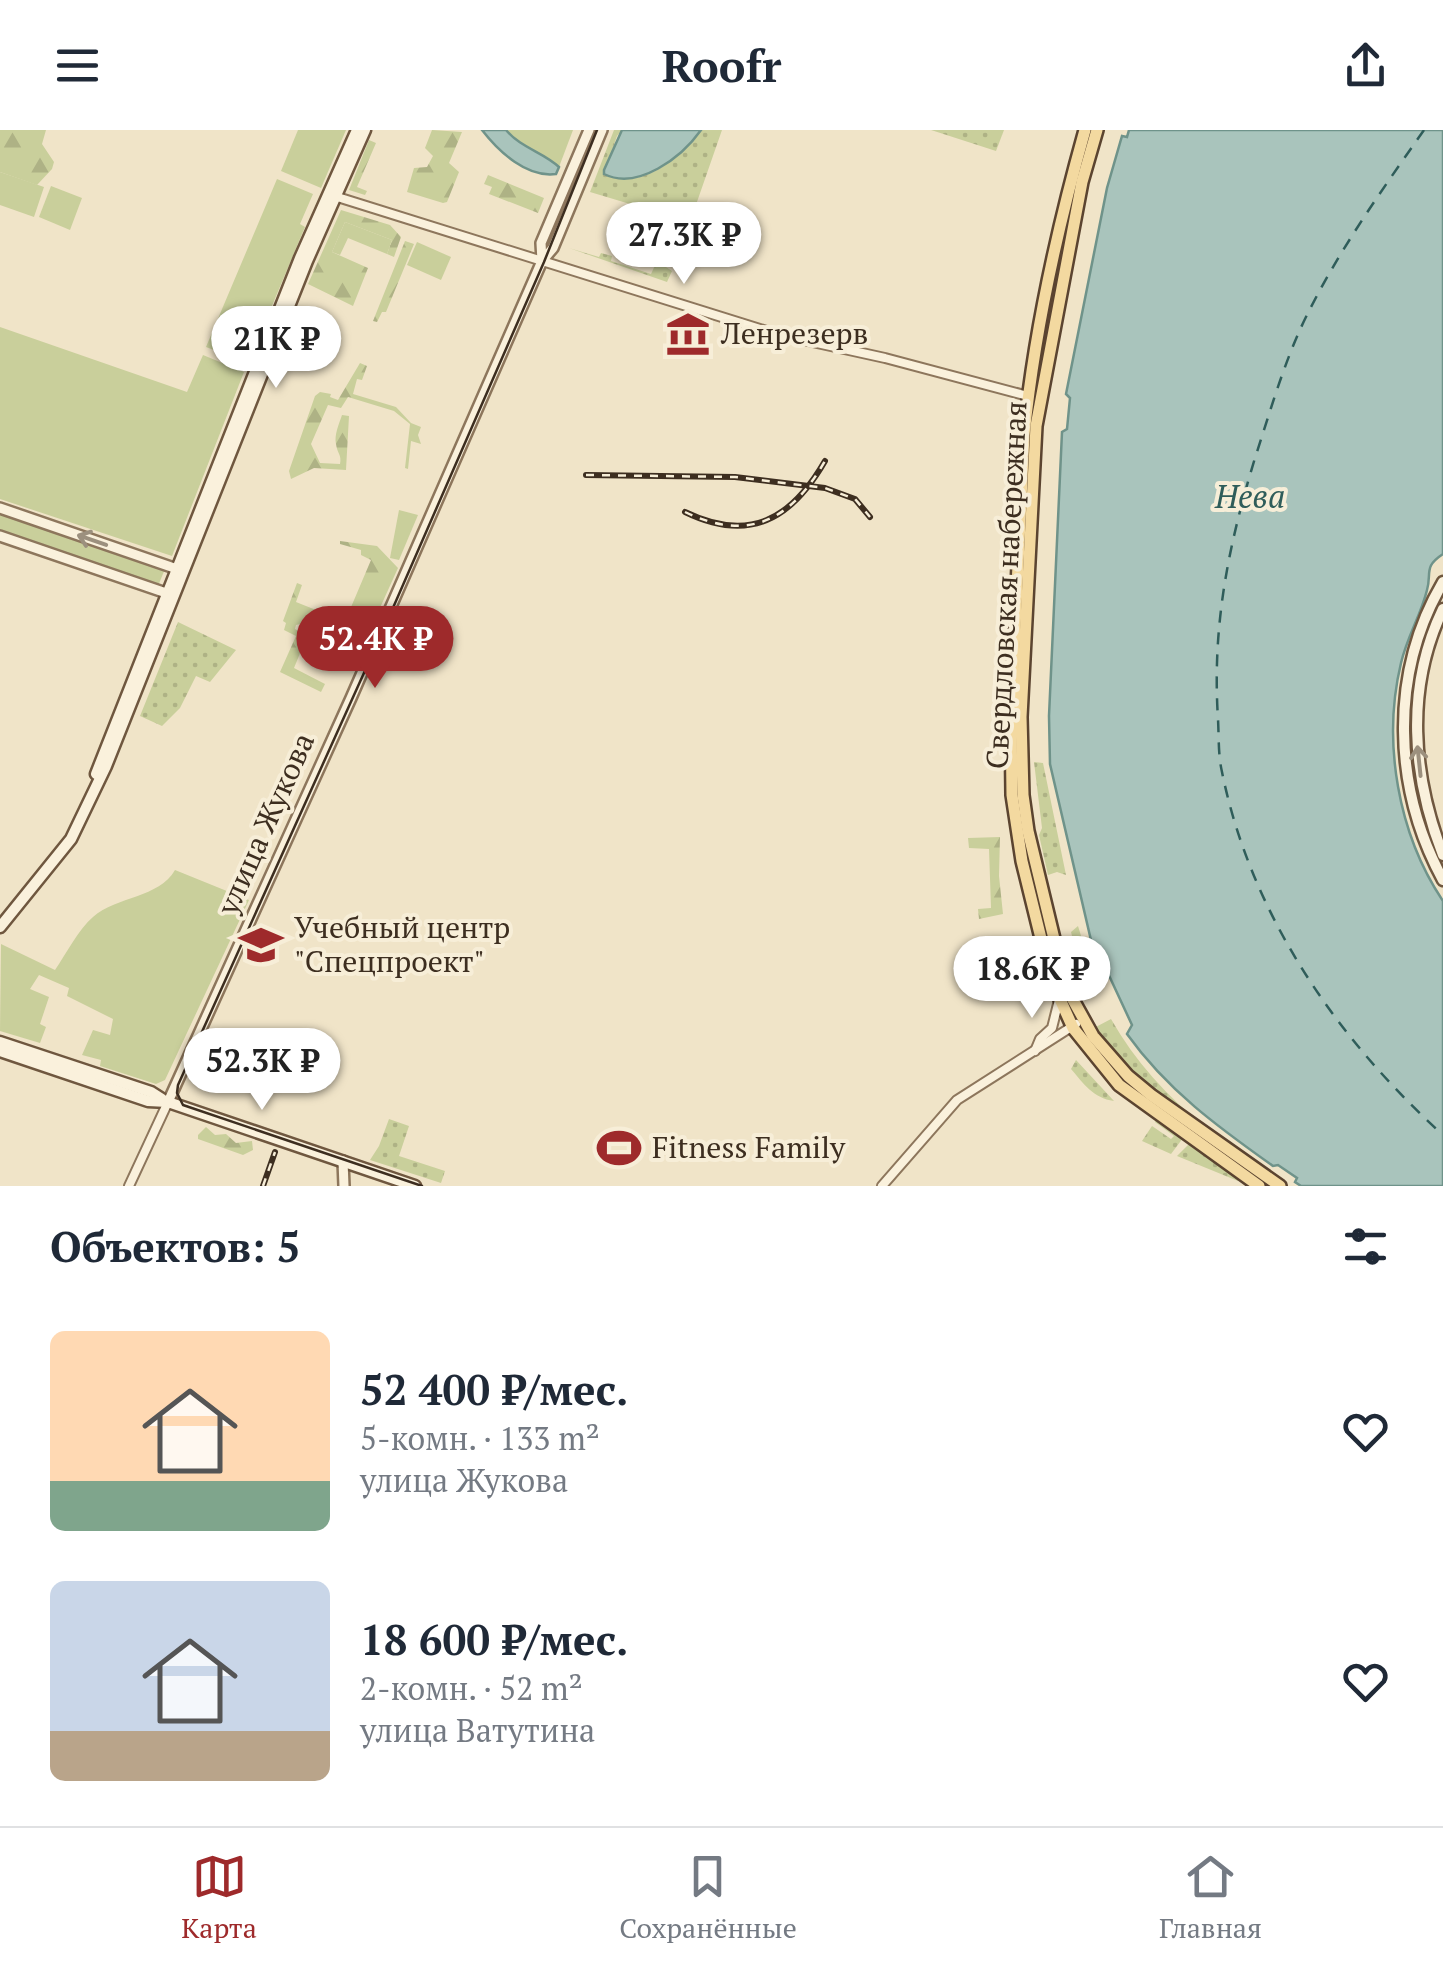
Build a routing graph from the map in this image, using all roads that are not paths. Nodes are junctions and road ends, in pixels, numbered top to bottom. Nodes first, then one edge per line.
1 (357, 130) edge
2 (365, 130) edge
3 (589, 130) edge
4 (602, 130) edge
5 (1085, 130) edge
6 (1098, 130) edge
7 (332, 195) junction
8 (542, 262) junction
9 (1028, 396) junction
10 (0, 508) edge
11 (0, 536) edge
12 (180, 570) junction
13 (1443, 582) edge
14 (170, 594) junction
15 (1443, 609) edge
16 (1443, 855) edge
17 (1443, 880) edge
18 (0, 927) edge
19 (1059, 1000) junction
20 (1077, 1022) junction
21 (0, 1042) edge
22 (0, 1051) edge
23 (1034, 1051) junction
24 (168, 1102) junction
25 (343, 1162) junction
26 (130, 1186) edge
27 (344, 1186) edge
28 (415, 1186) edge
29 (882, 1186) edge
30 (1258, 1186) edge
31 (1280, 1186) edge

1 - 7 main road
2 - 7 main road
3 - 8 street, улица Жукова
4 - 8 street, улица Жукова
5 - 9 main road, Свердловская набережная
6 - 20 main road, Свердловская набережная
7 - 8 street
7 - 12 main road
8 - 9 street
8 - 24 street, улица Жукова
9 - 19 main road, Свердловская набережная
12 -> 10 street
11 - 14 street
12 - 14 main road
13 - 17 main road
14 - 18 main road
16 -> 15 main road
19 - 20 main road, Свердловская набережная
19 - 23 street
20 - 23 street
20 - 30 main road, Свердловская набережная
20 - 31 main road, Свердловская набережная
21 - 24 main road
22 - 24 main road
23 - 29 street
24 - 25 main road
24 - 26 street, улица Жукова
25 - 27 street
25 - 28 main road

